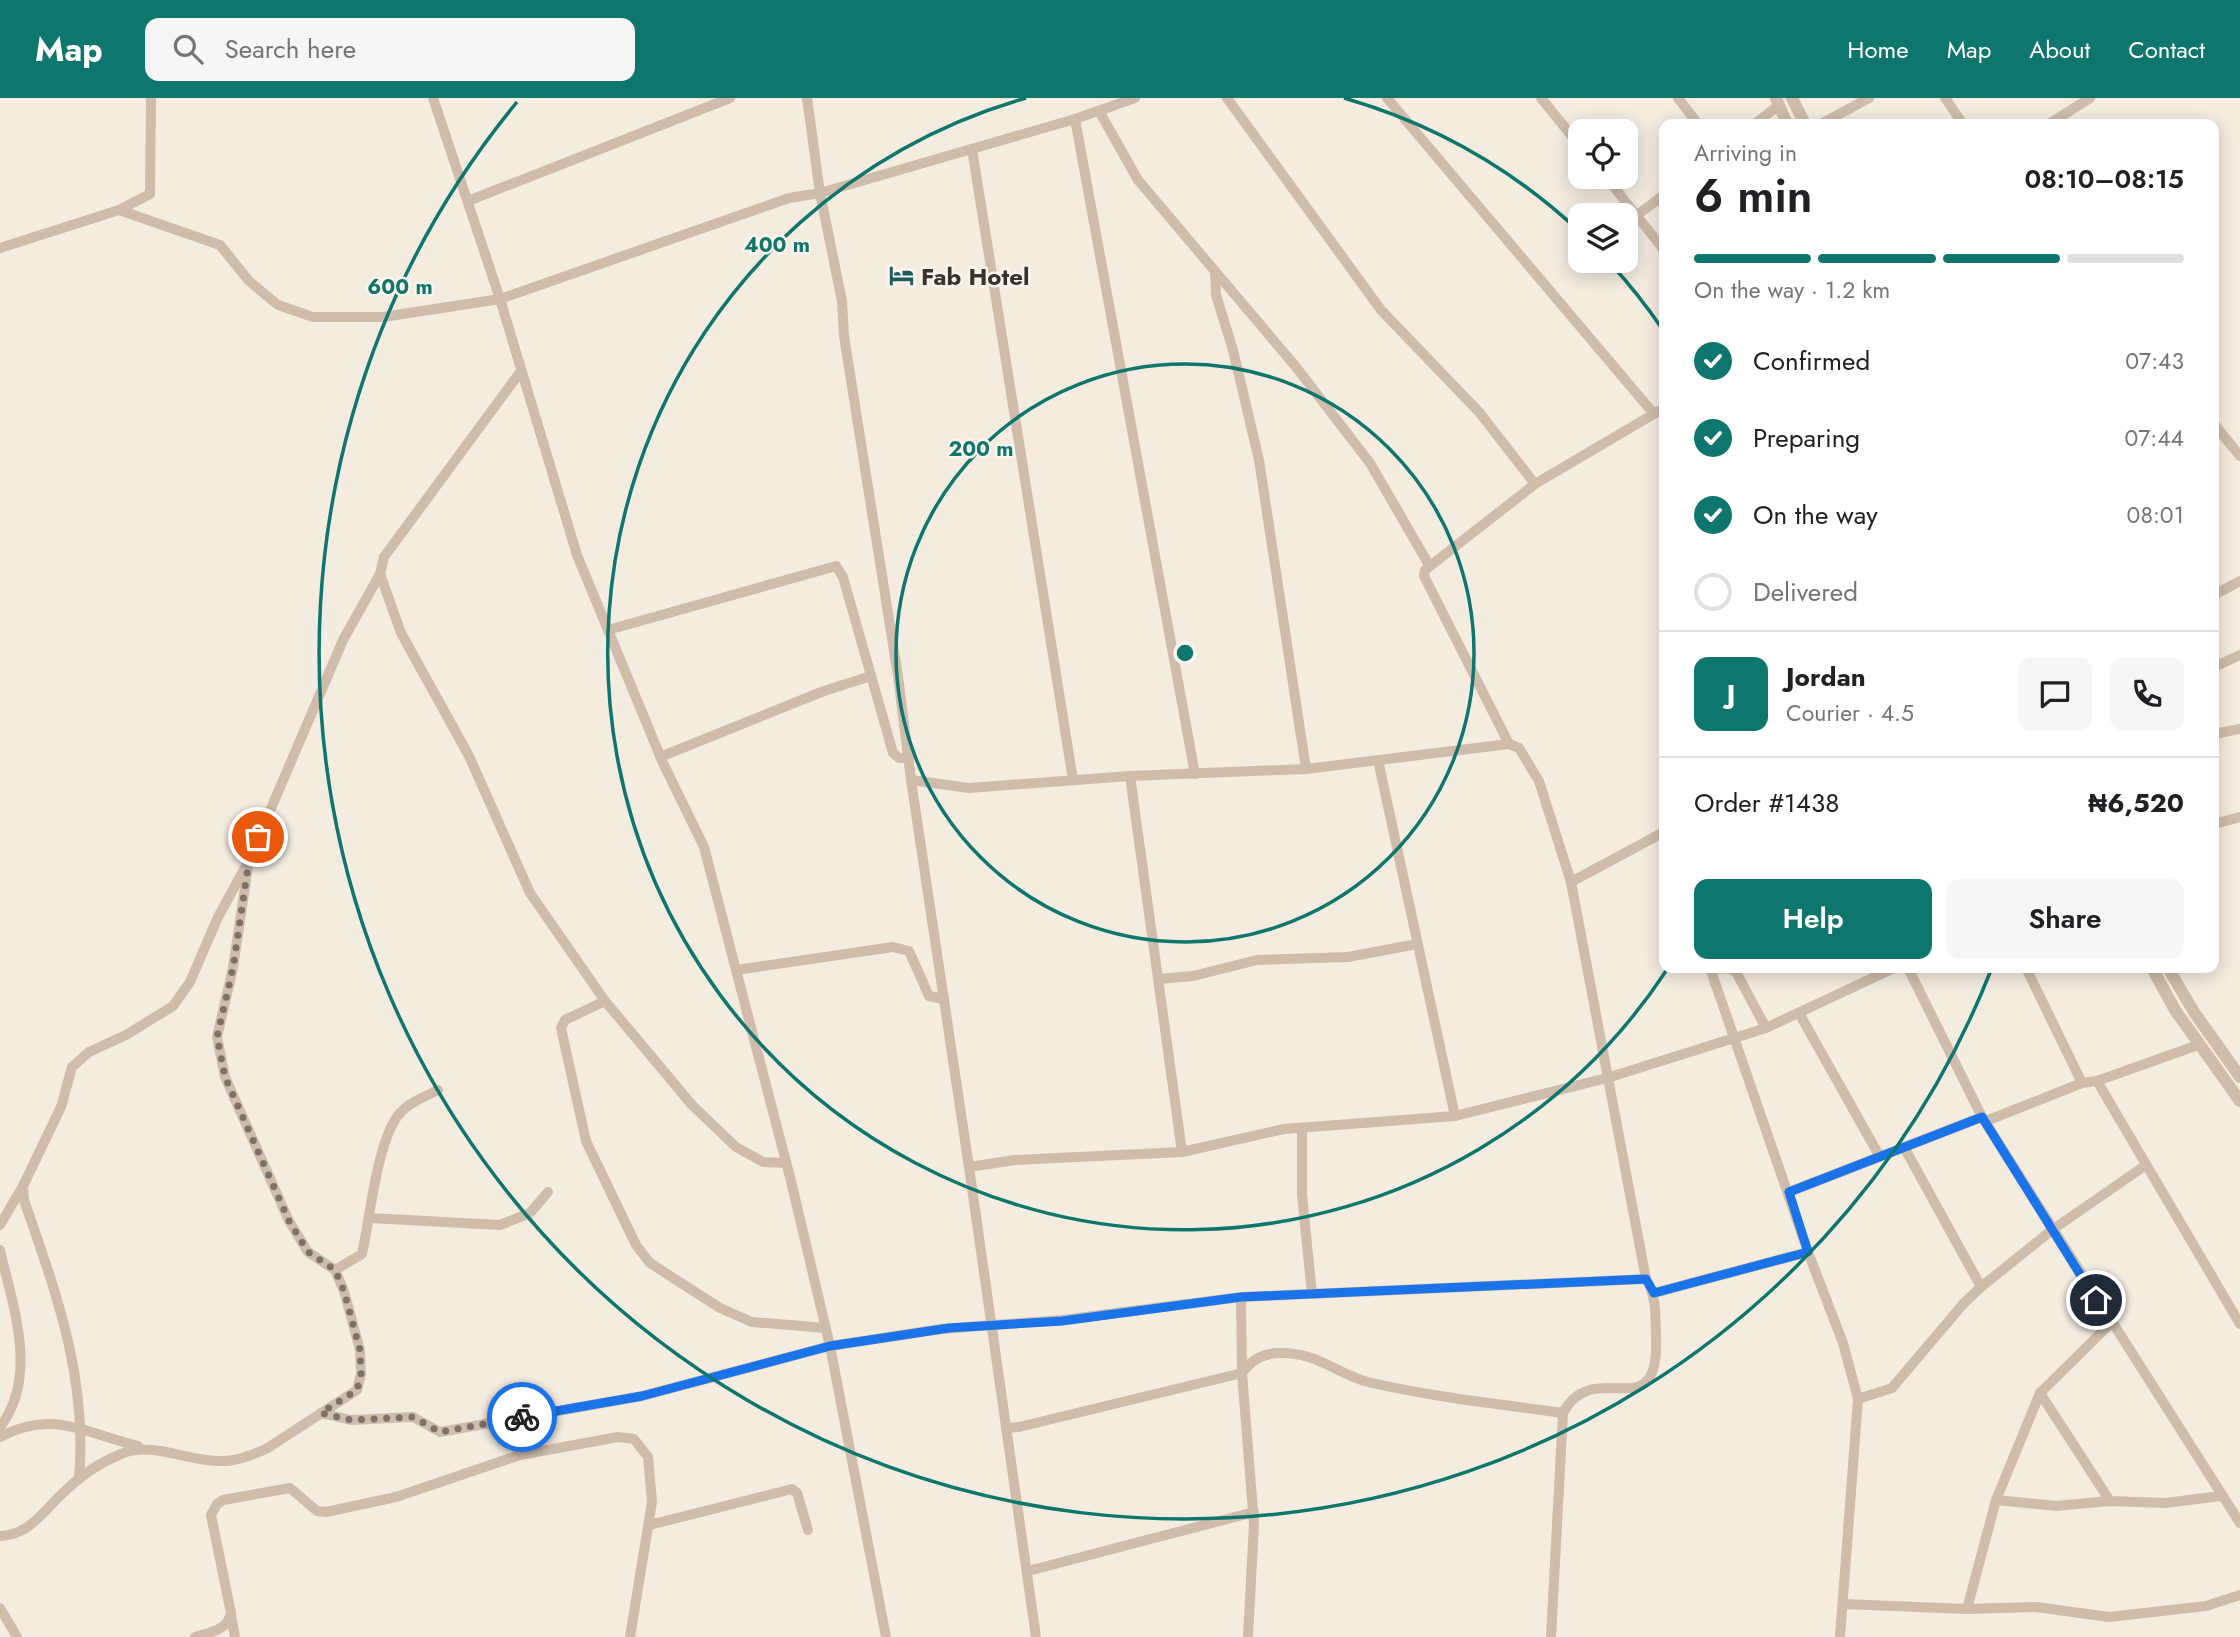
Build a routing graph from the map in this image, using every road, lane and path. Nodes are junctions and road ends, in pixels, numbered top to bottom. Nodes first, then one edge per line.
1 (151, 98) edge
2 (434, 98) edge
3 (730, 98) edge
4 (807, 98) edge
5 (1135, 98) edge
6 (1227, 98) edge
7 (1387, 98) edge
8 (1541, 98) edge
9 (1678, 98) edge
10 (1792, 98) edge
11 (1869, 98) edge
12 (1945, 98) edge
13 (2090, 98) edge
14 (1778, 102) edge
15 (2078, 102) edge
16 (1100, 111) junction
17 (1075, 119) junction
18 (1694, 119) edge
19 (1760, 119) edge
20 (1785, 119) edge
21 (1802, 119) edge
22 (1830, 119) edge
23 (1960, 119) edge
24 (2056, 119) edge
25 (1568, 131) edge
26 (972, 149) junction
27 (1616, 189) edge
28 (820, 193) junction
29 (1659, 199) edge
30 (468, 201) junction
31 (1627, 203) edge
32 (119, 210) junction
33 (1638, 214) edge
34 (1638, 216) edge
35 (1659, 244) edge
36 (0, 248) edge
37 (1215, 271) junction
38 (500, 299) junction
39 (521, 371) junction
40 (1659, 411) edge
41 (1654, 414) junction
42 (2219, 430) edge
43 (2240, 456) edge
44 (1535, 484) junction
45 (1429, 565) junction
46 (380, 574) junction
47 (2240, 581) edge
48 (2219, 593) edge
49 (608, 630) junction
50 (2240, 655) edge
51 (2219, 665) edge
52 (871, 676) junction
53 (2240, 729) edge
54 (2219, 733) edge
55 (1509, 744) junction
56 (660, 757) junction
57 (909, 758) junction
58 (1378, 760) junction
59 (1306, 769) junction
60 (1195, 774) junction
61 (1130, 776) junction
62 (911, 780) junction
63 (1073, 780) junction
64 (2240, 817) edge
65 (2219, 823) edge
66 (1659, 835) edge
67 (249, 860) junction
68 (1571, 882) junction
69 (1417, 944) junction
70 (736, 970) junction
71 (1713, 973) edge
72 (1737, 973) edge
73 (1864, 973) edge
74 (1883, 973) edge
75 (1911, 973) edge
76 (2028, 973) edge
77 (2155, 973) edge
78 (2171, 973) edge
79 (1159, 979) junction
80 (1867, 980) junction
81 (944, 999) junction
82 (605, 1001) junction
83 (1799, 1013) junction
84 (1766, 1028) junction
85 (1734, 1035) junction
86 (2198, 1045) junction
87 (1607, 1077) junction
88 (2240, 1077) edge
89 (2097, 1081) junction
90 (2082, 1083) junction
91 (438, 1090) dead end
92 (2238, 1095) edge
93 (1455, 1116) junction
94 (1984, 1119) junction
95 (1302, 1128) junction
96 (1904, 1147) junction
97 (1182, 1152) junction
98 (1880, 1157) junction
99 (786, 1163) junction
100 (2147, 1165) junction
101 (969, 1167) junction
102 (23, 1186) junction
103 (548, 1192) dead end
104 (1789, 1192) junction
105 (370, 1218) junction
106 (0, 1225) edge
107 (2052, 1230) junction
108 (0, 1250) edge
109 (1808, 1252) junction
110 (335, 1270) junction
111 (1646, 1279) junction
112 (1981, 1287) junction
113 (1654, 1293) junction
114 (1312, 1294) junction
115 (1241, 1297) junction
116 (2111, 1323) junction
117 (2240, 1324) edge
118 (990, 1326) junction
119 (826, 1328) junction
120 (830, 1346) junction
121 (1242, 1373) junction
122 (2040, 1393) junction
123 (1858, 1399) junction
124 (321, 1413) junction
125 (1563, 1413) junction
126 (1006, 1428) junction
127 (1, 1429) edge
128 (82, 1431) junction
129 (139, 1447) junction
130 (79, 1479) junction
131 (2221, 1496) junction
132 (1996, 1500) junction
133 (2110, 1501) junction
134 (1254, 1512) junction
135 (2240, 1523) edge
136 (649, 1525) junction
137 (808, 1530) dead end
138 (0, 1536) edge
139 (1028, 1571) junction
140 (2240, 1595) edge
141 (1843, 1604) junction
142 (0, 1608) edge
143 (1967, 1609) junction
144 (230, 1613) junction
145 (17, 1637) edge
146 (195, 1637) edge
147 (235, 1637) edge
148 (629, 1637) edge
149 (886, 1637) edge
150 (1036, 1637) edge
151 (1248, 1637) edge
152 (1551, 1637) edge
153 (1840, 1637) edge

1 - 32 street
2 - 30 street
3 - 30 street
4 - 28 street
5 - 16 street
6 - 44 street
7 - 41 street
8 - 25 street
9 - 18 street
10 - 21 street
11 - 22 street
12 - 23 street
13 - 15 street
14 - 19 street
14 - 20 street
15 - 24 street
16 - 17 street
16 - 37 street
17 - 26 street
17 - 60 street
26 - 28 street
26 - 63 street
27 - 31 street
28 - 38 street
28 - 57 street
29 - 33 street
30 - 38 street
32 - 36 street
32 - 38 street
34 - 35 street
37 - 45 street
37 - 59 street
38 - 39 street
39 - 46 street
39 - 49 street
40 - 41 street
41 - 44 street
42 - 43 street
44 - 45 street
45 - 55 street
46 - 67 street
46 - 82 street
47 - 48 street
49 - 52 street
49 - 56 street
50 - 51 street
52 - 56 street
52 - 57 street
53 - 54 street
55 - 58 street
55 - 68 street
56 - 70 street
57 - 62 street
58 - 59 street
58 - 69 street
59 - 60 street
60 - 61 street
61 - 63 street
61 - 79 street
62 - 63 street
62 - 81 street
64 - 65 street
66 - 68 street
67 - 102 street
67 - 110 street
68 - 87 street
69 - 79 street
69 - 93 street
70 - 81 street
70 - 99 street
71 - 85 street
72 - 84 street
73 - 80 street
74 - 80 street
75 - 94 street
76 - 90 street
77 - 86 street
78 - 88 street
79 - 97 street
80 - 83 street
81 - 101 street
82 - 99 street
82 - 119 street
83 - 84 street
83 - 98 street
84 - 85 street
85 - 87 street
85 - 104 street
86 - 89 street
86 - 92 street
87 - 93 street
87 - 111 street
89 - 90 street
89 - 100 street
90 - 94 street
91 - 105 street
93 - 95 street
94 - 96 street
94 - 107 street
95 - 97 street
95 - 114 street
96 - 98 street
96 - 112 street
97 - 101 street
98 - 104 street
99 - 119 street
100 - 107 street
100 - 117 street
101 - 118 street
102 - 106 street
102 - 128 street
103 - 105 street
104 - 109 street
105 - 110 street
107 - 112 street
107 - 116 street
108 - 127 street
109 - 113 street
109 - 123 street
110 - 124 street
111 - 113 street
111 - 114 street
112 - 123 street
113 - 125 street
114 - 115 street
115 - 118 street
115 - 121 street
116 - 122 street
116 - 131 street
118 - 120 street
118 - 126 street
119 - 120 street
120 - 124 street
120 - 149 street
121 - 125 street
121 - 126 street
121 - 134 street
122 - 132 street
122 - 133 street
123 - 141 street
124 - 129 street
125 - 152 street
126 - 139 street
127 - 128 street
128 - 129 street
128 - 130 street
129 - 130 street
130 - 138 street
131 - 133 street
131 - 135 street
132 - 133 street
132 - 143 street
134 - 139 street
134 - 151 street
136 - 137 street
136 - 144 street
136 - 148 street
139 - 150 street
140 - 143 street
141 - 143 street
141 - 153 street
142 - 145 street
144 - 146 street
144 - 147 street

